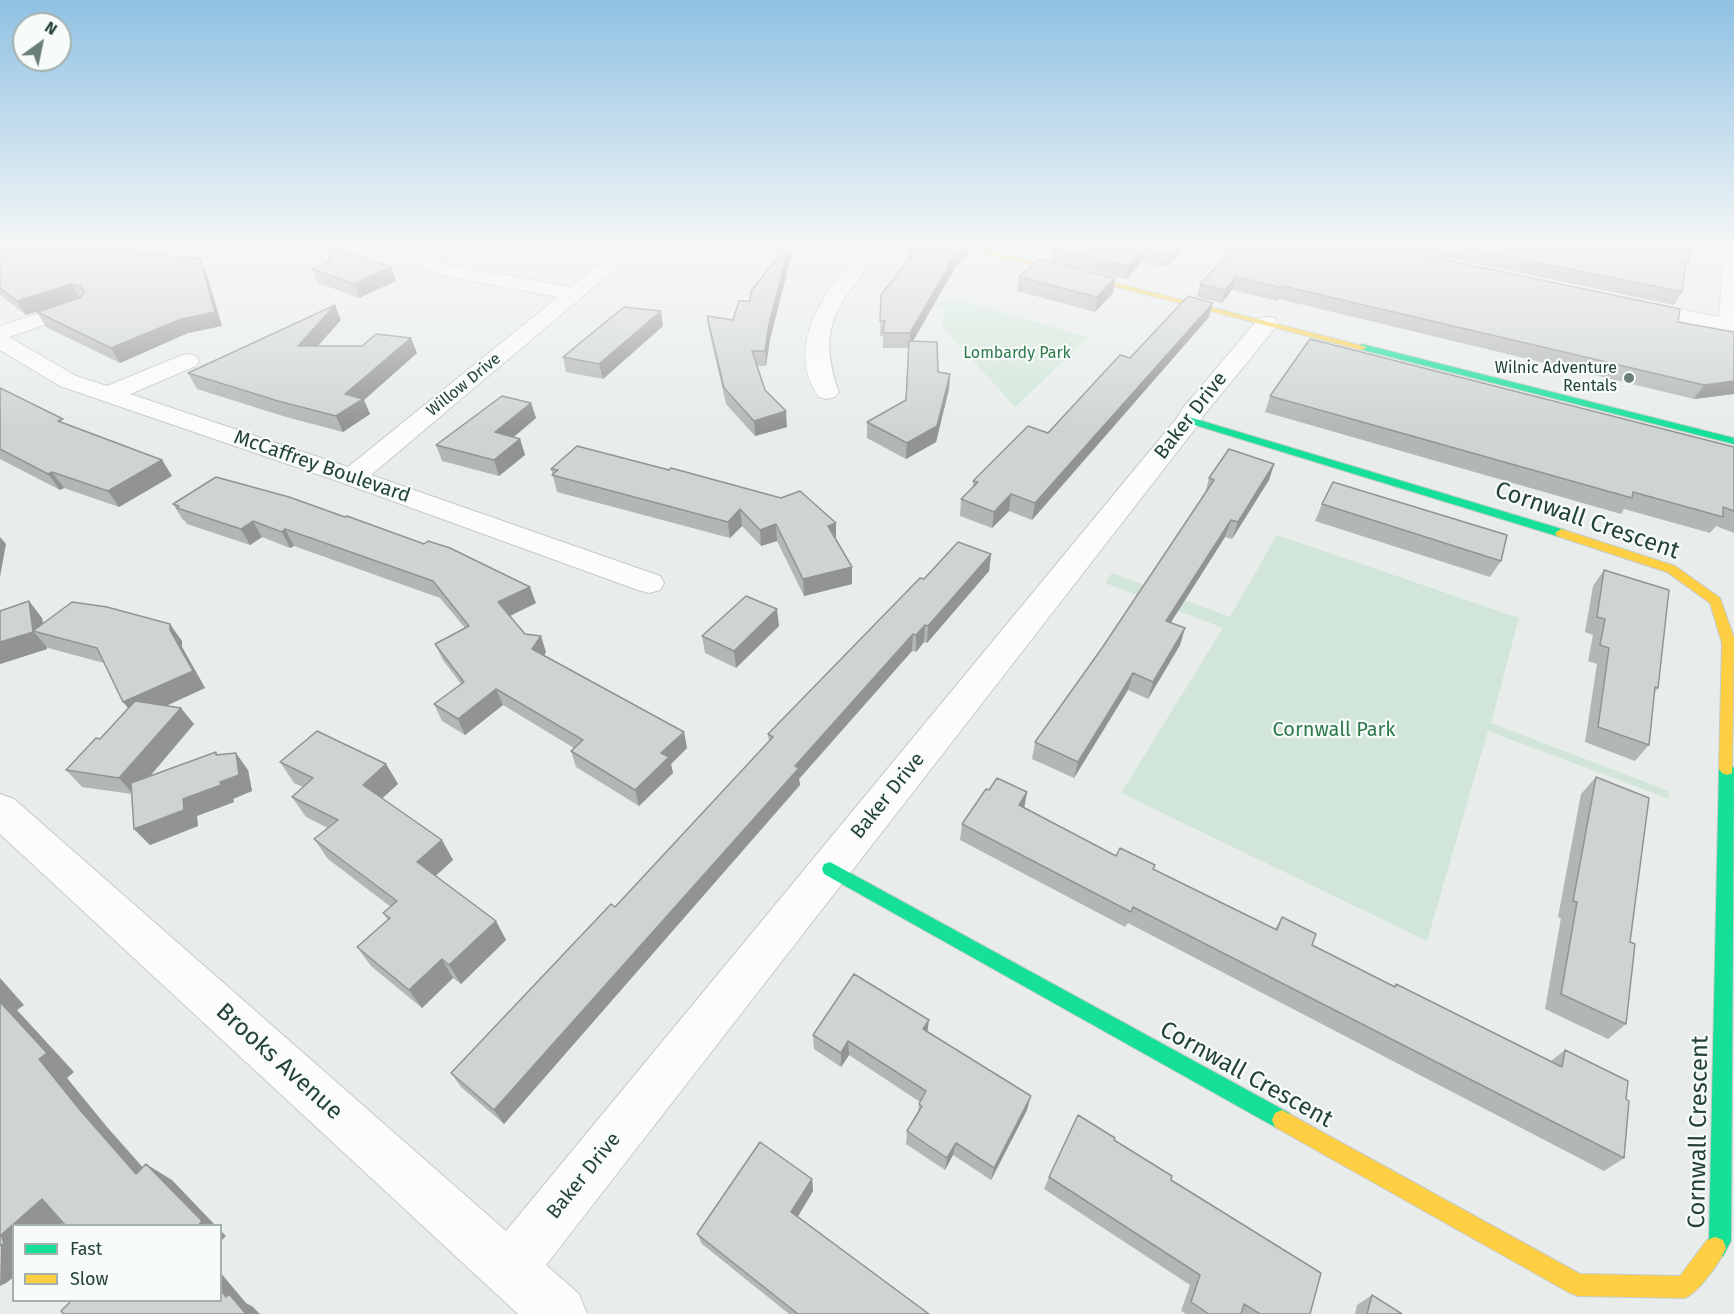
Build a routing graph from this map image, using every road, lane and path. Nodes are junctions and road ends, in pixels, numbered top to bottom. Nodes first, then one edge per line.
1 (74, 308) edge
2 (557, 308) edge
3 (829, 308) edge
4 (1213, 308) edge
5 (1644, 308) edge
6 (1730, 308) edge
7 (1267, 323) junction
8 (0, 333) edge
9 (0, 341) edge
10 (188, 361) dead end
11 (827, 392) dead end
12 (107, 395) junction
13 (1189, 420) junction
14 (1734, 441) edge
15 (352, 477) junction
16 (649, 583) dead end
17 (0, 810) edge
18 (830, 868) junction
19 (1728, 1075) edge
20 (509, 1269) junction
21 (559, 1314) edge

1 - 8 street
2 - 15 street, Willow Drive
3 - 11 street
4 - 7 street
5 - 6 street
7 - 13 street, Baker Drive
7 - 14 street
9 - 12 street, McCaffrey Boulevard
10 - 12 street
12 - 15 street, McCaffrey Boulevard
13 - 18 street, Baker Drive
13 - 19 street, Cornwall Crescent
15 - 16 street, McCaffrey Boulevard
17 - 20 street, Brooks Avenue
18 - 19 street, Cornwall Crescent
18 - 20 street, Baker Drive
20 - 21 street, Brooks Avenue

